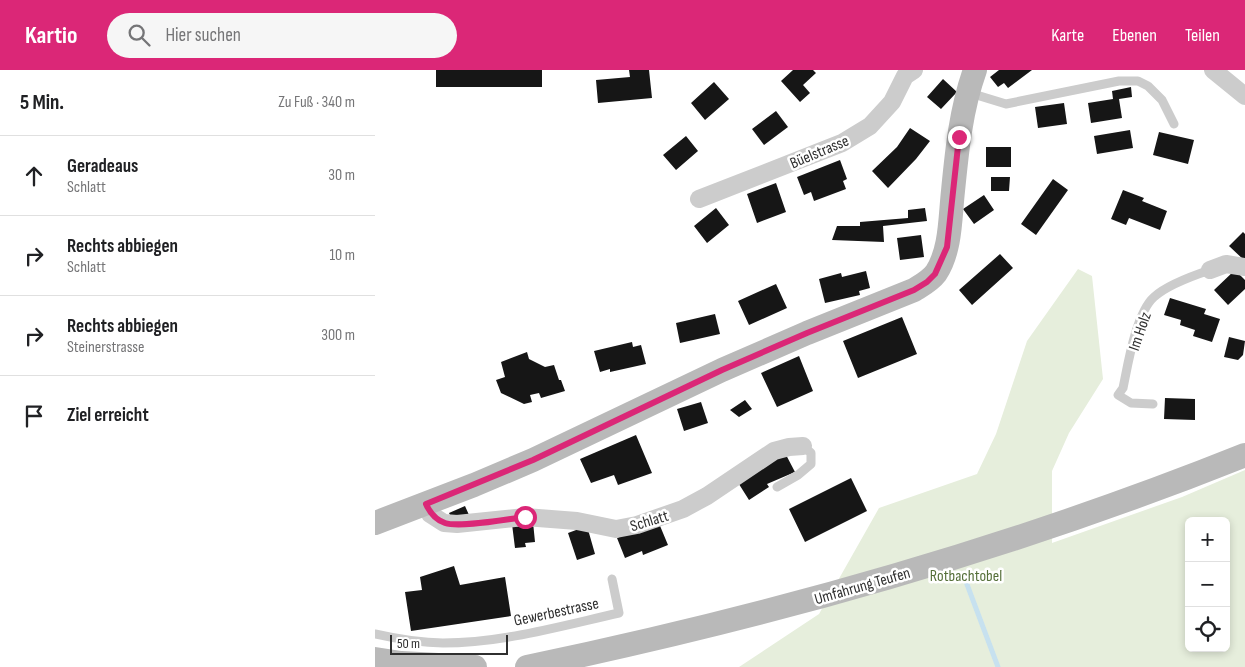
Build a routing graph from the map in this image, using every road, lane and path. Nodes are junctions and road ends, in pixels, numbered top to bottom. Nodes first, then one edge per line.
1 (914, 70) edge
2 (975, 70) edge
3 (1213, 70) edge
4 (967, 93) junction
5 (1245, 96) edge
6 (1174, 124) dead end
7 (699, 199) dead end
8 (1245, 267) edge
9 (1210, 270) joint
10 (1153, 404) dead end
11 (803, 446) joint
12 (1245, 455) edge
13 (777, 487) dead end
14 (426, 504) junction
15 (375, 523) edge
16 (612, 579) dead end
17 (375, 634) edge
18 (375, 659) edge
19 (475, 667) edge
20 (527, 667) edge

1 - 7 street, Büelstrasse
2 - 4 main road
3 - 5 street
4 - 6 lane
4 - 14 main road
8 - 9 street, Im Holz
9 - 10 lane, Im Holz
11 - 13 lane
11 - 14 street, Schlatt
12 - 20 main road, Umfahrung Teufen
14 - 15 main road
16 - 17 lane, Gewerbestrasse
18 - 19 main road

